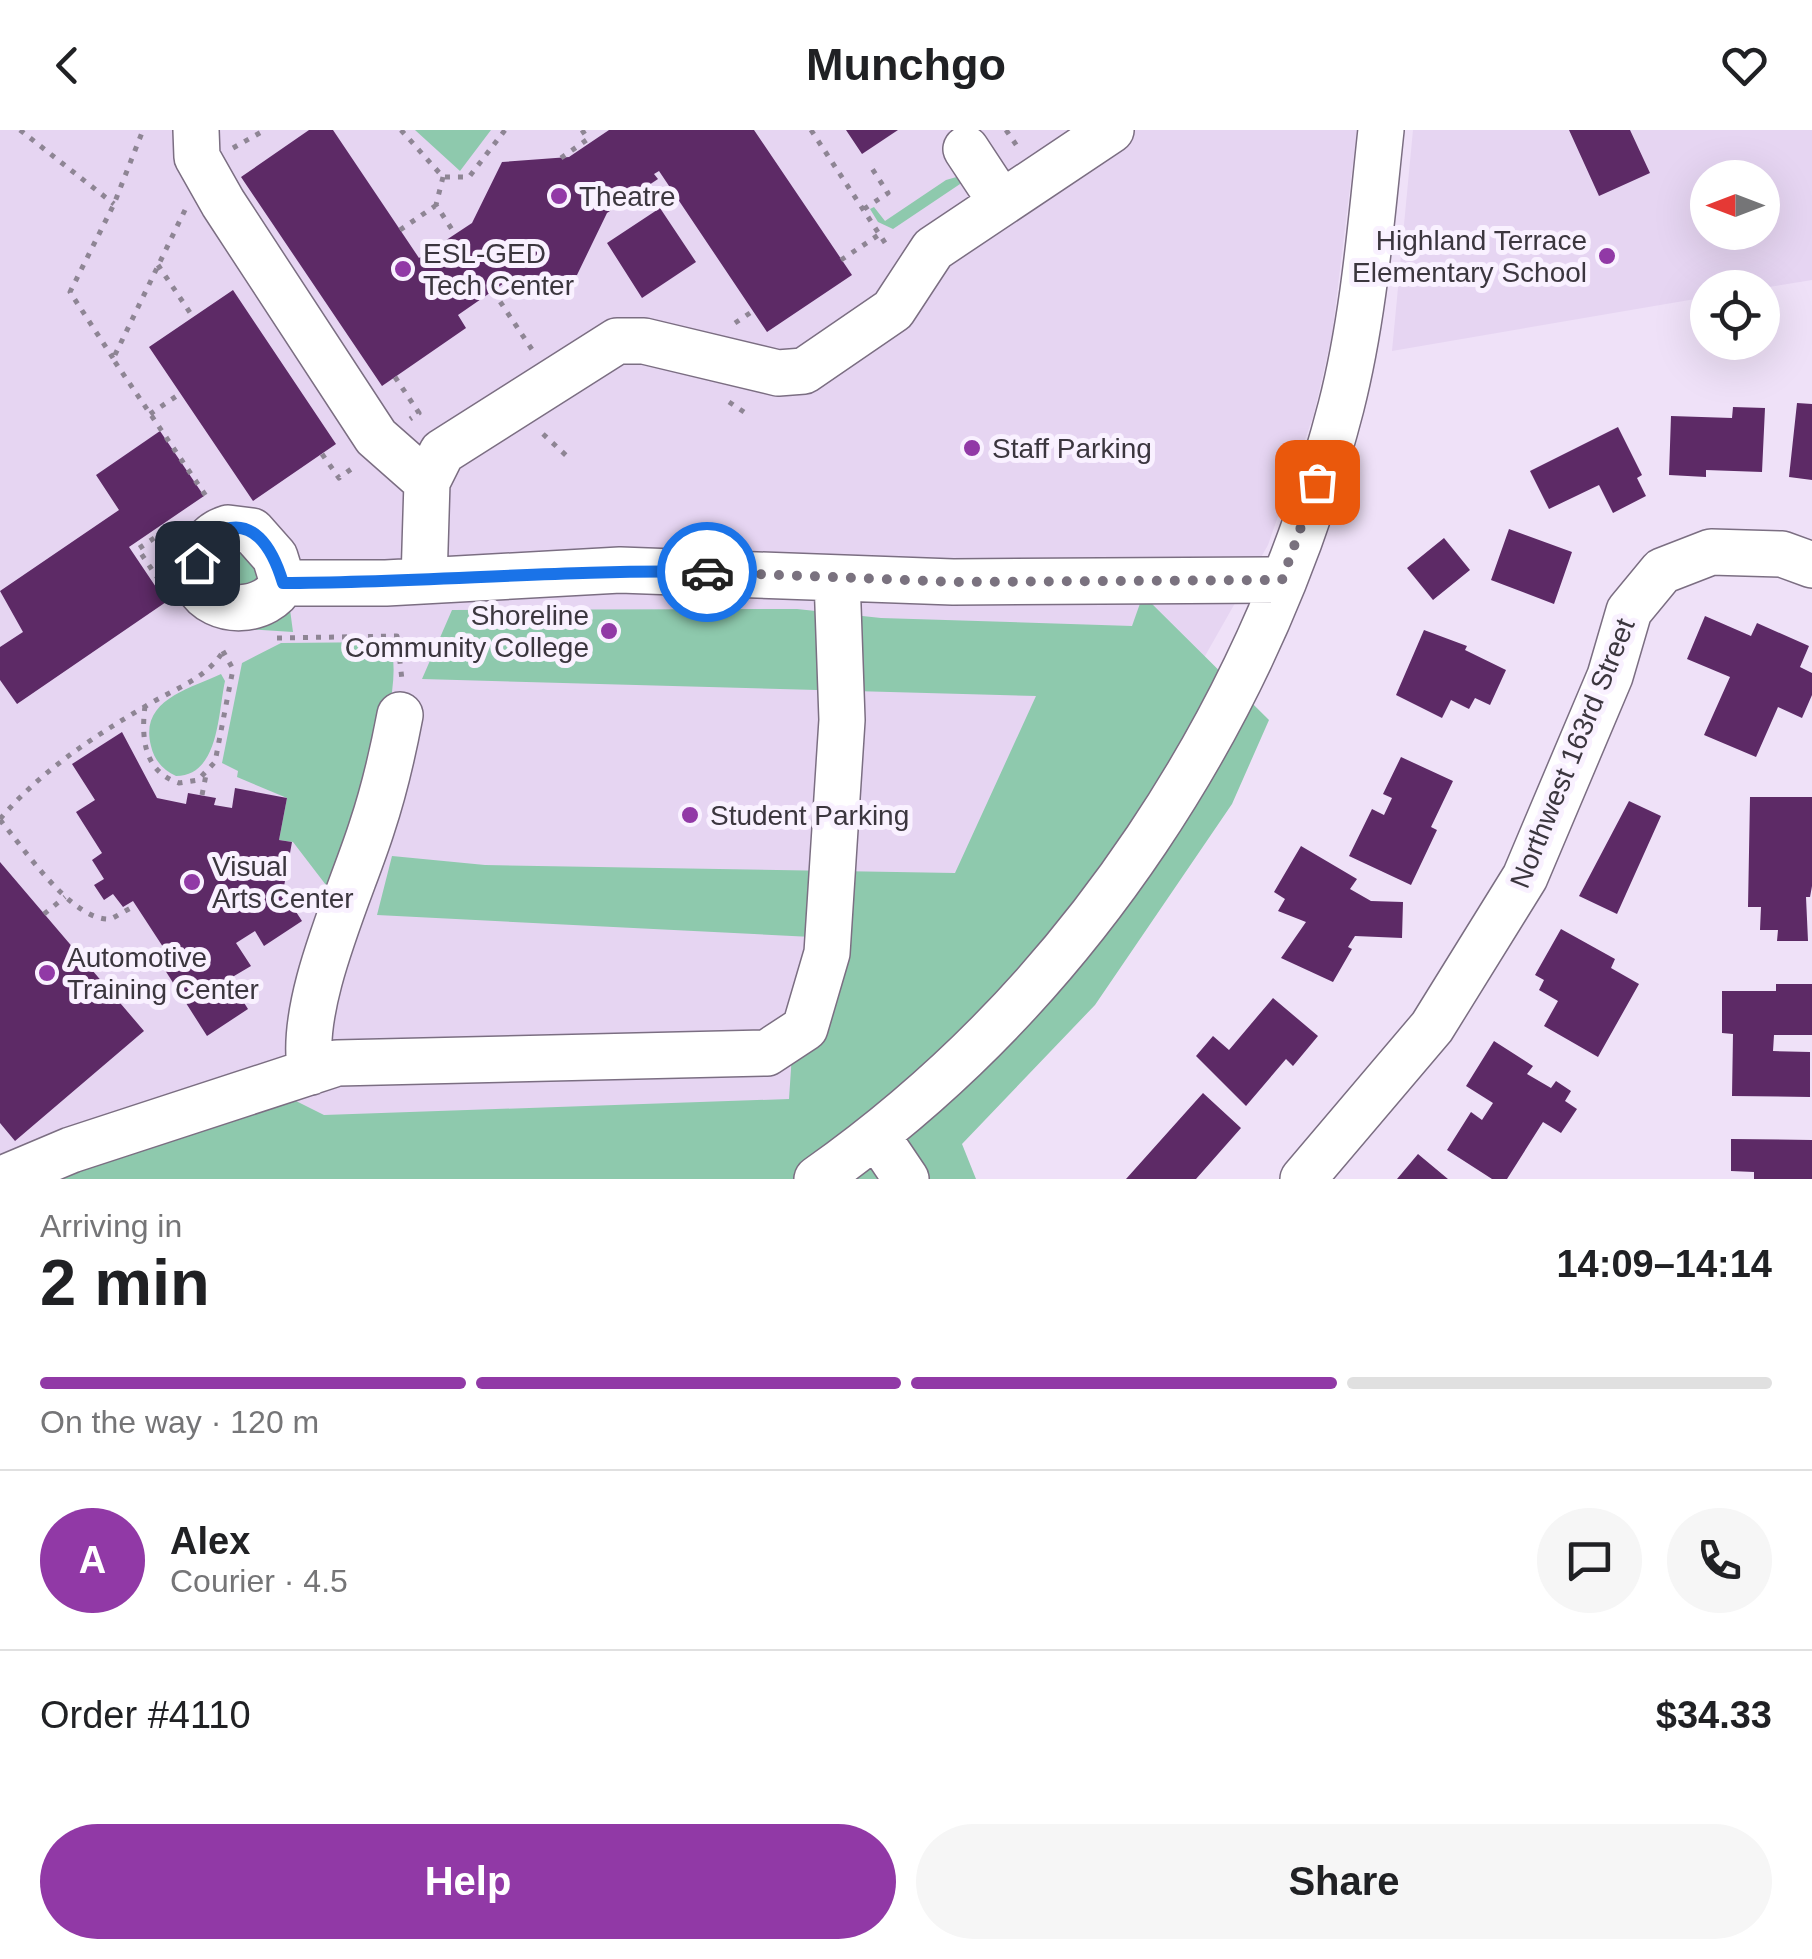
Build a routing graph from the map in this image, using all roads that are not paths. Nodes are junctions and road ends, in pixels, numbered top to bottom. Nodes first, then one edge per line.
1 (1111, 130) edge
2 (1381, 130) edge
3 (966, 148) dead end
4 (200, 150) edge
5 (1001, 202) junction
6 (427, 482) junction
7 (1797, 560) edge
8 (837, 578) junction
9 (1282, 580) junction
10 (424, 581) junction
11 (283, 583) dead end
12 (400, 715) dead end
13 (311, 1072) junction
14 (877, 1136) junction
15 (2, 1179) edge
16 (818, 1179) edge
17 (906, 1179) edge
18 (1303, 1179) edge

1 - 5 street
2 - 9 street
3 - 5 street
4 - 6 street
5 - 6 street
6 - 10 street
7 - 18 street, Northwest 163rd Street
8 - 9 street
8 - 10 street
8 - 13 street
9 - 14 street
10 - 11 street
12 - 13 street
13 - 15 street
14 - 16 street
14 - 17 street

